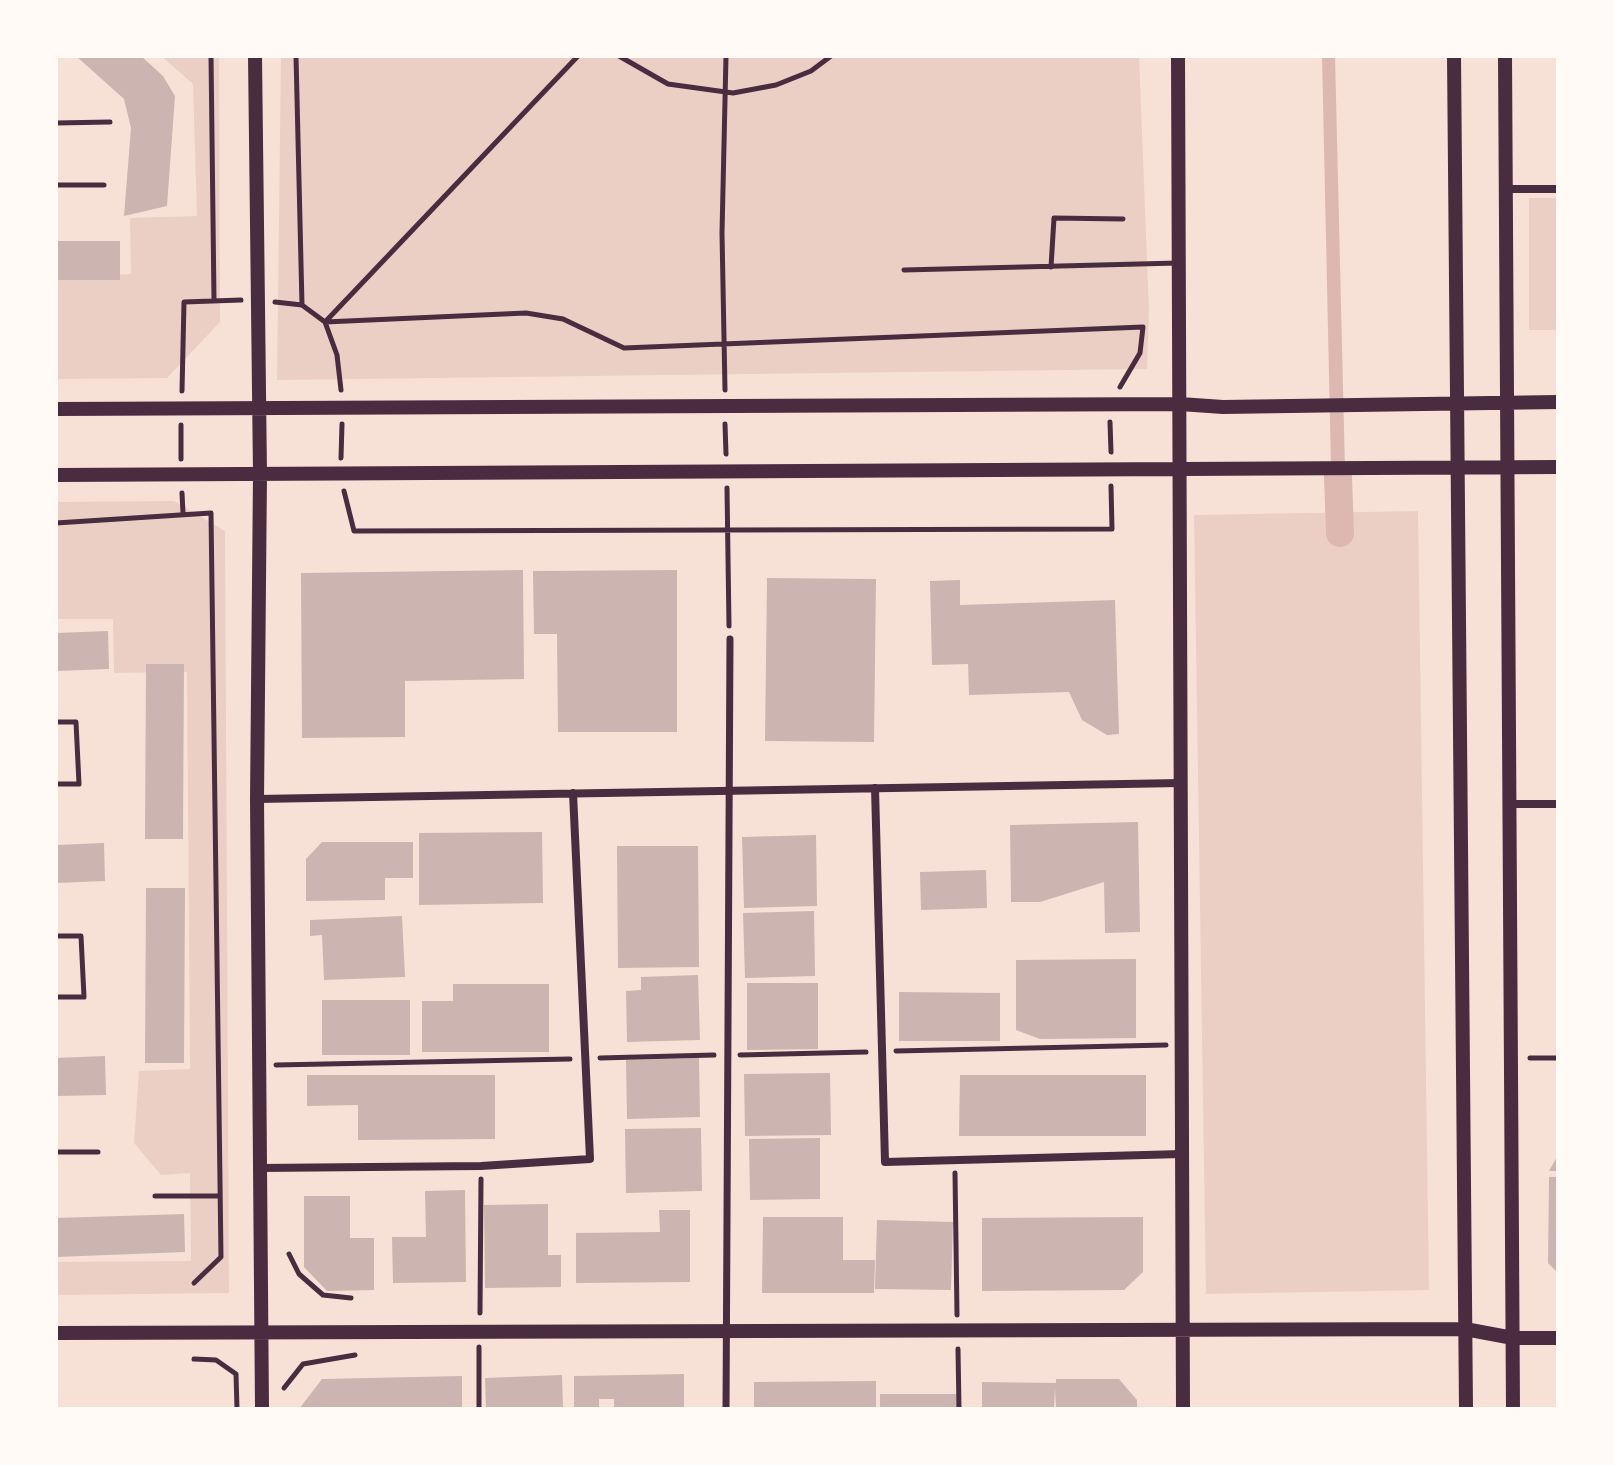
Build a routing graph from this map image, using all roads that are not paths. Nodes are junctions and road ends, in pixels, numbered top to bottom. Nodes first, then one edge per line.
1 (255, 56) edge
2 (1178, 56) edge
3 (1454, 56) edge
4 (1505, 56) edge
5 (110, 122) dead end
6 (56, 123) edge
7 (56, 185) edge
8 (104, 185) dead end
9 (1505, 189) junction
10 (1558, 189) edge
11 (1123, 219) dead end
12 (1179, 263) junction
13 (1051, 267) junction
14 (904, 270) dead end
15 (1458, 402) junction
16 (1506, 402) junction
17 (1558, 402) edge
18 (1180, 404) junction
19 (260, 408) junction
20 (56, 409) edge
21 (1507, 467) junction
22 (1558, 467) edge
23 (1457, 468) junction
24 (1180, 469) junction
25 (260, 474) junction
26 (56, 475) edge
27 (730, 639) road end
28 (56, 722) edge
29 (1181, 783) junction
30 (56, 784) edge
31 (875, 788) junction
32 (729, 790) junction
33 (573, 793) junction
34 (257, 799) junction
35 (1509, 804) junction
36 (1558, 804) edge
37 (56, 936) edge
38 (56, 997) edge
39 (56, 1152) edge
40 (98, 1152) dead end
41 (1182, 1154) junction
42 (260, 1168) junction
43 (1183, 1329) junction
44 (1465, 1329) junction
45 (727, 1331) junction
46 (262, 1332) junction
47 (56, 1333) edge
48 (1513, 1338) junction
49 (1558, 1338) edge
50 (262, 1409) edge
51 (726, 1409) edge
52 (1183, 1409) edge
53 (1466, 1409) edge
54 (1513, 1409) edge

1 - 19 street
2 - 12 street
3 - 15 street
4 - 9 street
5 - 6 lane
7 - 8 lane
9 - 10 street
9 - 16 street
11 - 13 lane
12 - 13 lane
12 - 18 street
13 - 14 lane
15 - 16 street
15 - 18 street
15 - 23 street
16 - 17 street
16 - 21 street
18 - 19 street
18 - 24 street
19 - 20 street
19 - 25 street
21 - 22 street
21 - 23 street
21 - 35 street
23 - 24 street
23 - 44 street
24 - 25 street
24 - 29 street
25 - 26 street
25 - 34 street
27 - 32 street
28 - 30 lane
29 - 31 street
29 - 41 street
31 - 32 street
31 - 41 street
32 - 33 street
32 - 45 street
33 - 34 street
33 - 42 street
34 - 42 street
35 - 36 street
35 - 48 street
37 - 38 lane
39 - 40 lane
41 - 43 street
42 - 46 street
43 - 44 street
43 - 45 street
43 - 52 street
44 - 48 street
44 - 53 street
45 - 46 street
45 - 51 street
46 - 47 street
46 - 50 street
48 - 49 street
48 - 54 street

